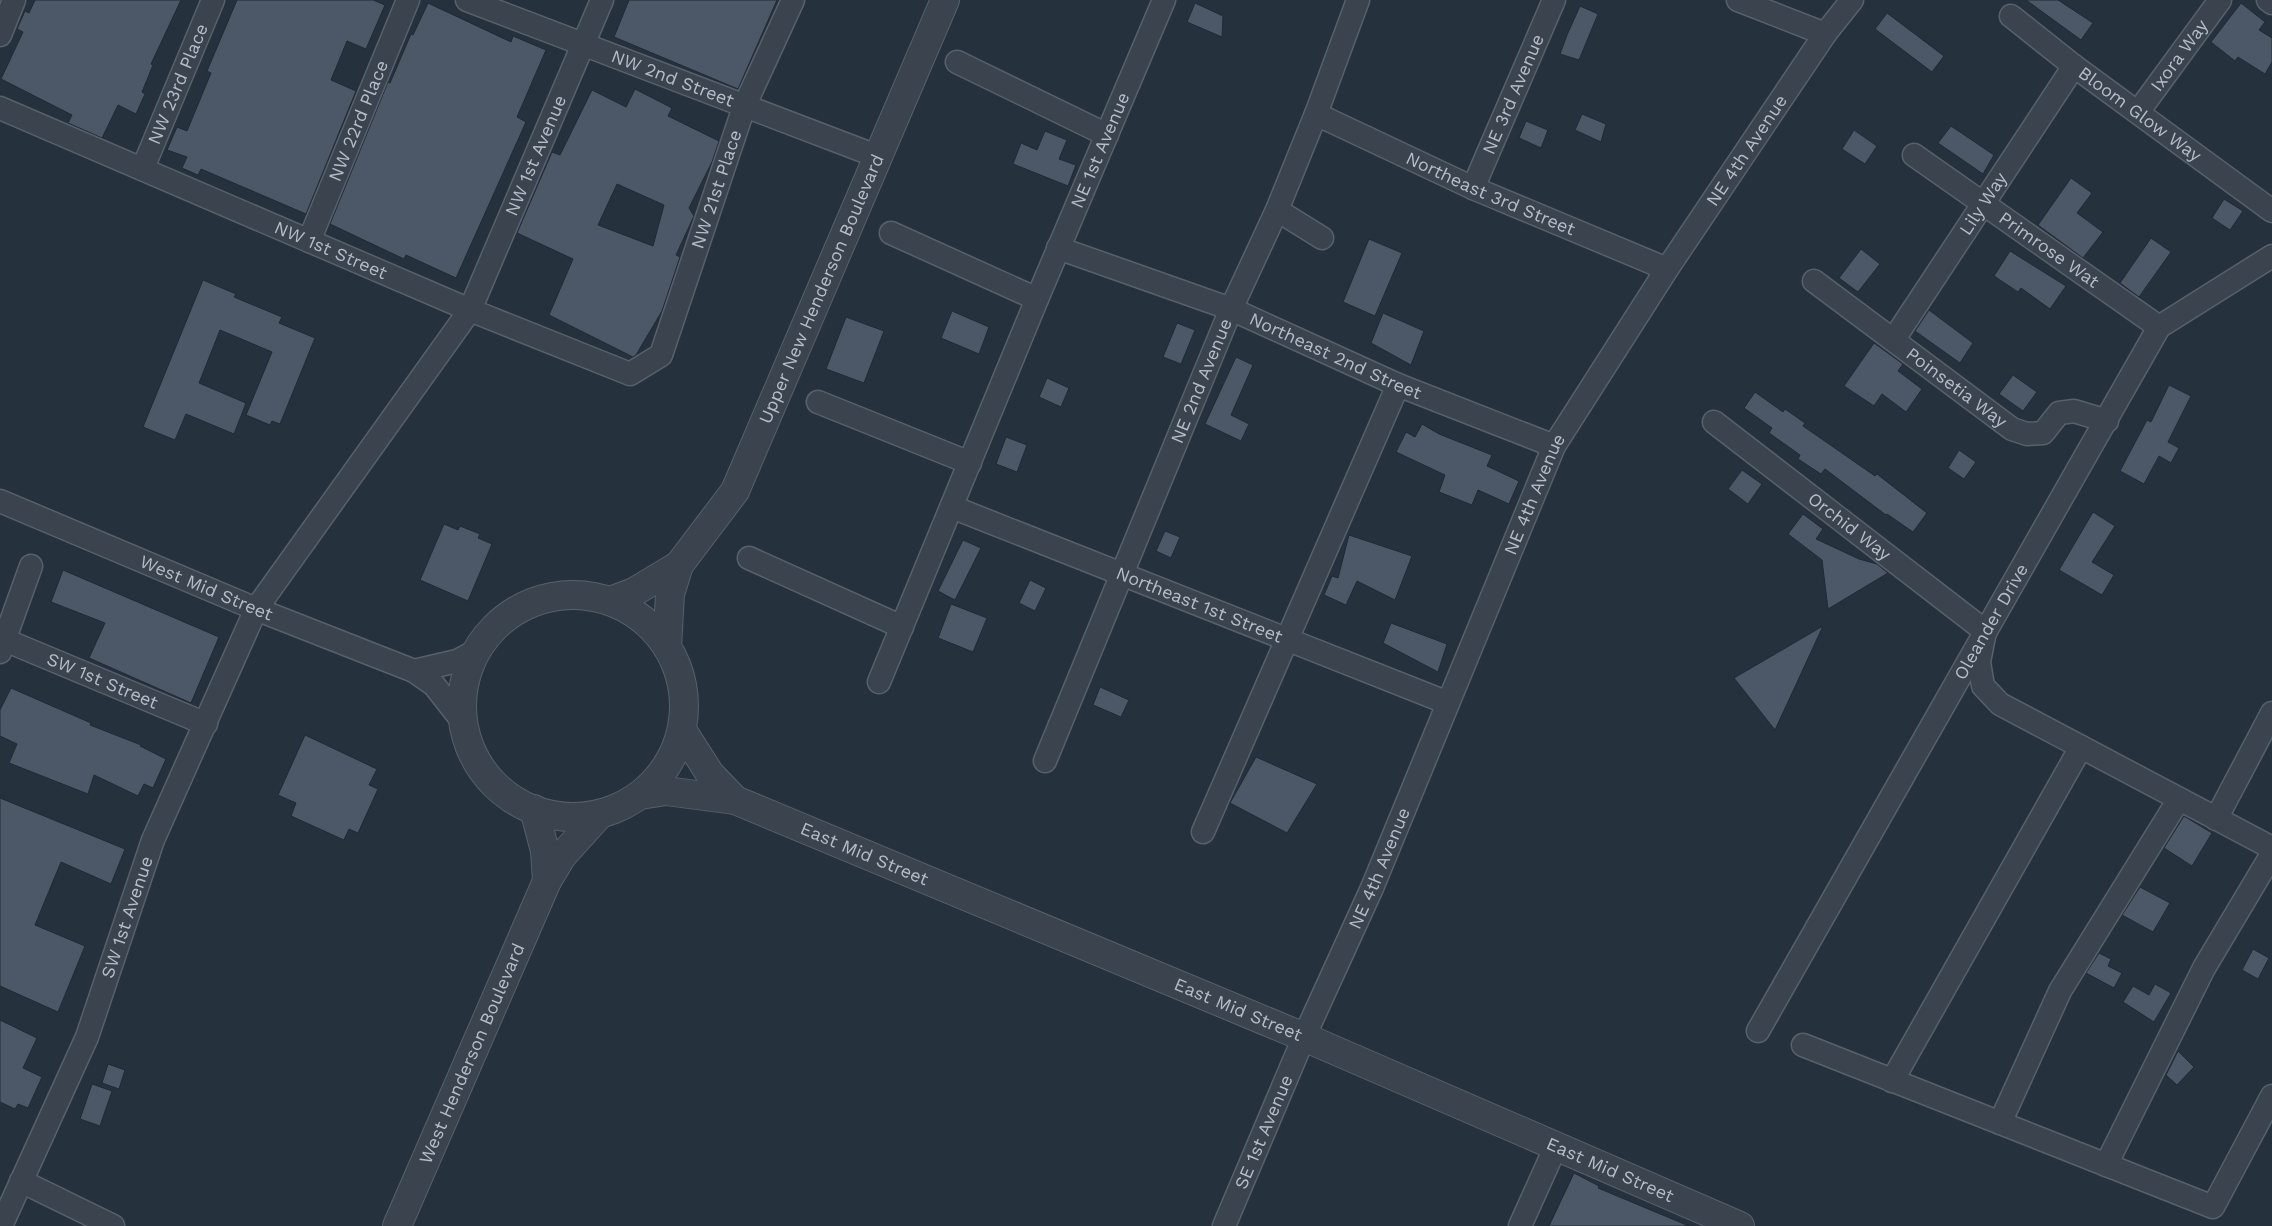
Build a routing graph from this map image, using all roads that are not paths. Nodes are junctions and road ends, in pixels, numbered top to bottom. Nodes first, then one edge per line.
1 (14, 0) edge
2 (213, 0) edge
3 (408, 0) edge
4 (467, 0) edge
5 (602, 0) edge
6 (792, 0) edge
7 (945, 0) edge
8 (1164, 0) edge
9 (1358, 0) edge
10 (1554, 0) edge
11 (1852, 0) edge
12 (2220, 0) edge
13 (2268, 0) edge
14 (1750, 2) edge
15 (2272, 3) edge
16 (2011, 16) dead end
17 (1826, 34) junction
18 (0, 35) edge
19 (584, 45) junction
20 (957, 62) dead end
21 (2074, 66) junction
22 (744, 107) junction
23 (0, 108) edge
24 (2138, 112) junction
25 (1316, 114) junction
26 (1107, 134) junction
27 (1914, 155) dead end
28 (879, 157) junction
29 (143, 168) junction
30 (1473, 188) junction
31 (1982, 204) junction
32 (1276, 210) junction
33 (2272, 210) edge
34 (891, 233) dead end
35 (1322, 238) dead end
36 (308, 241) junction
37 (1058, 248) junction
38 (2272, 256) edge
39 (1667, 269) junction
40 (1814, 281) dead end
41 (1037, 299) junction
42 (1231, 309) junction
43 (470, 310) junction
44 (2159, 327) junction
45 (1894, 340) junction
46 (661, 355) joint
47 (1398, 386) junction
48 (818, 402) dead end
49 (2107, 421) junction
50 (1714, 422) dead end
51 (1554, 446) junction
52 (970, 463) junction
53 (0, 501) edge
54 (952, 507) junction
55 (749, 558) dead end
56 (679, 565) junction
57 (31, 566) dead end
58 (1122, 574) junction
59 (610, 601) junction
60 (256, 609) junction
61 (902, 627) junction
62 (1985, 631) junction
63 (1287, 640) junction
64 (2, 644) edge
65 (668, 647) junction
66 (476, 651) junction
67 (414, 672) junction
68 (879, 682) dead end
69 (1448, 703) junction
70 (2272, 713) edge
71 (463, 722) junction
72 (206, 724) junction
73 (682, 730) junction
74 (2081, 747) junction
75 (1046, 760) dead end
76 (640, 795) junction
77 (2179, 799) junction
78 (735, 800) junction
79 (534, 809) junction
80 (600, 814) junction
81 (2216, 819) junction
82 (1203, 832) dead end
83 (2272, 848) edge
84 (2272, 854) edge
85 (547, 882) junction
86 (1758, 1031) dead end
87 (1304, 1037) junction
88 (1803, 1046) dead end
89 (1892, 1081) junction
90 (2272, 1096) edge
91 (2000, 1123) junction
92 (1556, 1146) junction
93 (2106, 1165) junction
94 (21, 1181) junction
95 (1, 1226) edge
96 (113, 1226) edge
97 (397, 1226) edge
98 (1224, 1226) edge
99 (1520, 1226) edge
100 (1740, 1226) edge

1 - 18 street
2 - 29 street, NW 23rd Place
3 - 36 street, NW 22rd Place
4 - 19 street, NW 2nd Street
5 - 19 street, NW 1st Avenue
6 - 22 street, NW 21st Place
7 - 28 street, Upper New Henderson Boulevard
8 - 26 street, NE 1st Avenue
9 - 25 street, NE 2nd Avenue
10 - 30 street, NE 3rd Avenue
11 - 17 street, NE 4th Avenue
12 - 24 street, Ixora Way
13 - 15 street
14 - 17 street
16 - 21 street, Bloom Glow Way
17 - 39 street, NE 4th Avenue
19 - 22 street, NW 2nd Street
19 - 43 street, NW 1st Avenue
20 - 26 street
21 - 24 street, Bloom Glow Way
21 - 31 street, Lily Way
22 - 28 street, NW 2nd Street
22 - 46 street, NW 21st Place
23 - 29 street, NW 1st Street
24 - 33 street, Bloom Glow Way
25 - 30 street, Northeast 3rd Street
25 - 32 street, NE 2nd Avenue
26 - 37 street, NE 1st Avenue
27 - 31 street, Primrose Wat
28 - 56 street, Upper New Henderson Boulevard
29 - 36 street, NW 1st Street
30 - 39 street, Northeast 3rd Street
31 - 44 street, Primrose Wat
31 - 45 street, Lily Way
32 - 35 street
32 - 42 street, NE 2nd Avenue
34 - 41 street
36 - 43 street, NW 1st Street
37 - 41 street, NE 1st Avenue
37 - 42 street, Northeast 2nd Street
38 - 44 street, Oleander Drive
39 - 51 street, NE 4th Avenue
40 - 45 street, Poinsetia Way
41 - 52 street, NE 1st Avenue
42 - 47 street, Northeast 2nd Street
42 - 58 street, NE 2nd Avenue
43 - 46 street, NW 1st Street
43 - 60 street, NW 1st Avenue
44 - 49 street, Oleander Drive
45 - 49 street, Poinsetia Way
47 - 51 street, Northeast 2nd Street
47 - 63 street
48 - 52 street
49 - 62 street, Oleander Drive
50 - 62 street, Orchid Way
51 - 69 street, NE 4th Avenue
52 - 54 street, NE 1st Avenue
53 - 60 street, West Mid Street
54 - 58 street, Northeast 1st Street
54 - 61 street, NE 1st Avenue
55 - 61 street
56 - 59 street, Upper New Henderson Boulevard
56 - 65 street, Upper New Henderson Boulevard
57 - 64 street
58 - 63 street, Northeast 1st Street
58 - 75 street, NE 2nd Avenue
59 - 65 street
59 - 66 street
60 - 67 street, West Mid Street
60 - 72 street, SW 1st Avenue
61 - 68 street, NE 1st Avenue
62 - 74 street
62 - 86 street, Oleander Drive
63 - 69 street, Northeast 1st Street
63 - 82 street
64 - 72 street, SW 1st Street
65 - 73 street
66 - 67 street
66 - 71 street
67 - 71 street, West Mid Street
69 - 87 street, NE 4th Avenue
70 - 81 street
71 - 79 street
72 - 94 street, SW 1st Avenue
73 - 76 street
73 - 78 street, East Mid Street
74 - 77 street
74 - 89 street
76 - 78 street, East Mid Street
76 - 80 street
77 - 81 street
77 - 91 street
78 - 87 street, East Mid Street
79 - 80 street
79 - 85 street, West Henderson Boulevard
80 - 85 street, West Henderson Boulevard
81 - 83 street
84 - 93 street
85 - 97 street, West Henderson Boulevard
87 - 92 street, East Mid Street
87 - 98 street, SE 1st Avenue
88 - 89 street
89 - 91 street
90 - 93 street
91 - 93 street
92 - 99 street
92 - 100 street, East Mid Street
94 - 95 street, SW 1st Avenue
94 - 96 street

